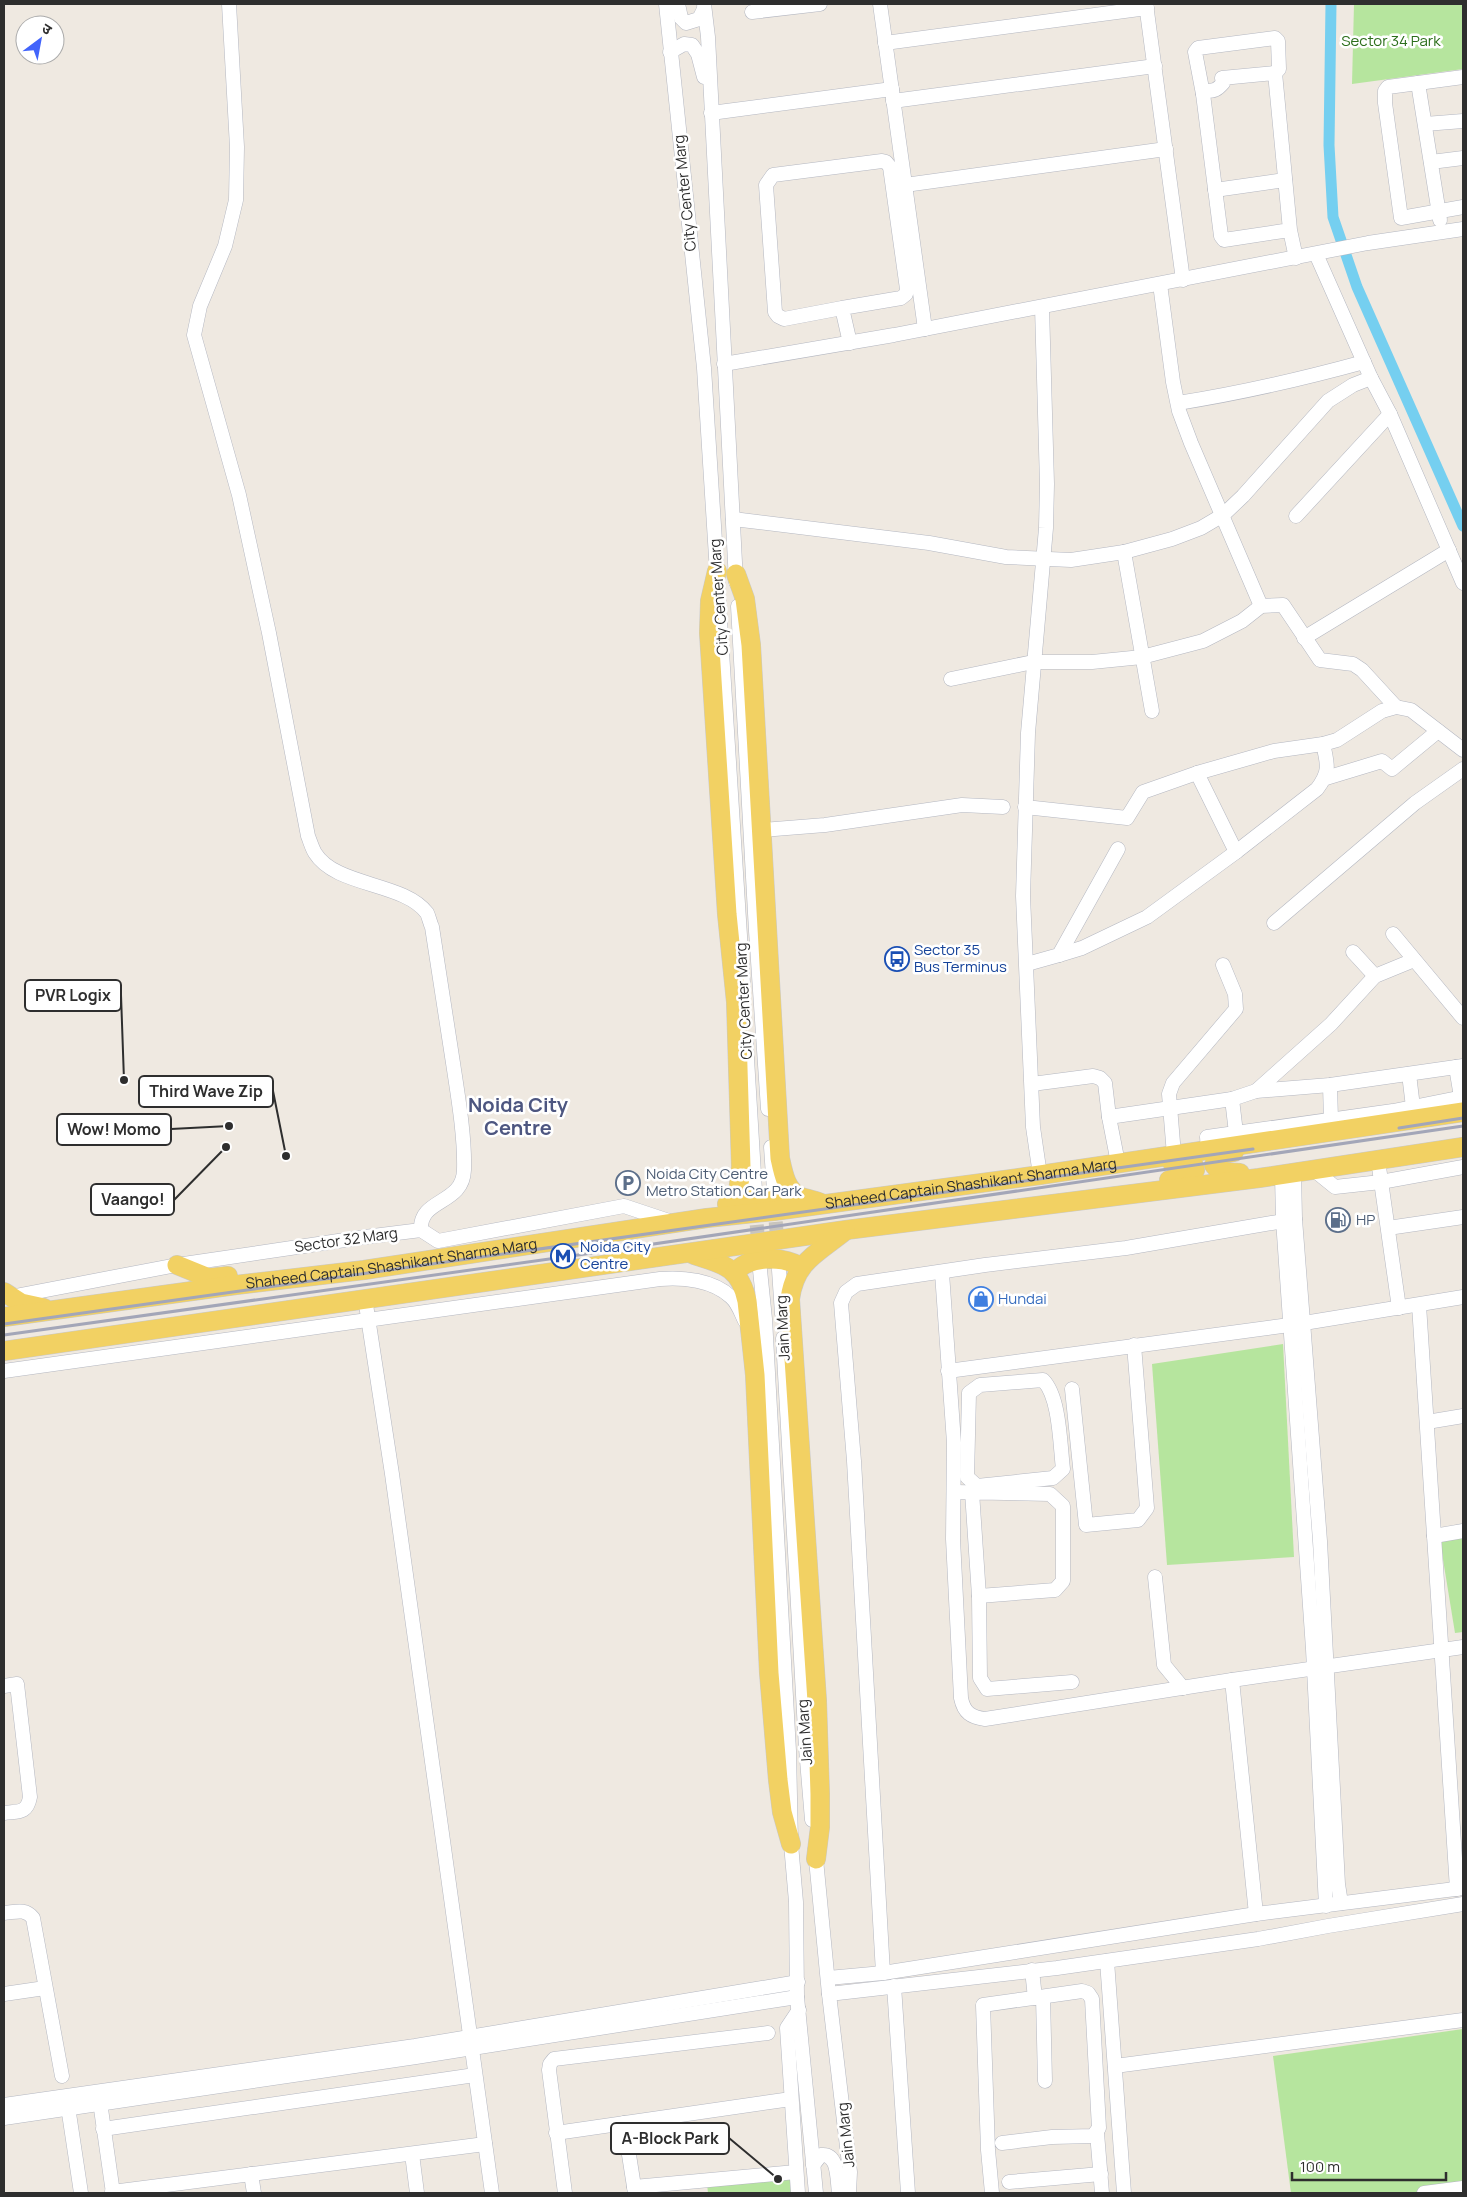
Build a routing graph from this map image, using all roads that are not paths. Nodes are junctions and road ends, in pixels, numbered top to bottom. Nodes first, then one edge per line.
1 (229, 4) edge
2 (666, 4) edge
3 (678, 4) edge
4 (820, 4) edge
5 (880, 4) edge
6 (704, 6) edge
7 (1147, 6) edge
8 (752, 12) dead end
9 (885, 43) junction
10 (670, 52) junction
11 (1155, 66) junction
12 (1274, 73) junction
13 (1463, 77) edge
14 (1418, 83) junction
15 (711, 94) junction
16 (1202, 94) junction
17 (892, 95) junction
18 (711, 114) junction
19 (1463, 121) edge
20 (1425, 124) junction
21 (1166, 149) junction
22 (1463, 158) edge
23 (1431, 162) junction
24 (1285, 180) junction
25 (905, 185) junction
26 (1215, 190) junction
27 (1463, 207) edge
28 (1439, 211) junction
29 (1463, 229) edge
30 (1290, 230) junction
31 (1442, 232) junction
32 (1321, 253) junction
33 (1296, 258) junction
34 (1183, 280) junction
35 (1160, 284) junction
36 (1042, 307) junction
37 (842, 308) junction
38 (925, 329) junction
39 (850, 343) junction
40 (1364, 362) junction
41 (724, 364) junction
42 (1371, 378) junction
43 (1178, 403) junction
44 (1390, 414) junction
45 (1223, 515) junction
46 (1296, 516) dead end
47 (733, 519) junction
48 (1449, 550) junction
49 (1124, 552) junction
50 (1044, 560) junction
51 (717, 571) junction
52 (736, 574) junction
53 (1463, 583) edge
54 (1261, 606) junction
55 (1304, 638) junction
56 (1142, 657) junction
57 (1033, 662) junction
58 (951, 679) dead end
59 (1396, 707) junction
60 (1152, 711) dead end
61 (1438, 731) junction
62 (1323, 744) junction
63 (1463, 750) edge
64 (1463, 769) edge
65 (1196, 772) junction
66 (1326, 778) junction
67 (1003, 807) dead end
68 (1024, 807) junction
69 (762, 830) junction
70 (1118, 849) dead end
71 (1236, 852) junction
72 (1274, 923) dead end
73 (1393, 934) dead end
74 (1353, 952) dead end
75 (1059, 955) junction
76 (1414, 960) junction
77 (1027, 964) junction
78 (1223, 965) dead end
79 (1376, 976) junction
80 (1463, 1018) edge
81 (1459, 1066) edge
82 (1409, 1074) junction
83 (1032, 1084) junction
84 (1330, 1085) junction
85 (1256, 1091) junction
86 (1232, 1099) junction
87 (1462, 1102) edge
88 (1169, 1108) junction
89 (1413, 1108) junction
90 (1109, 1117) junction
91 (1331, 1120) junction
92 (1243, 1139) junction
93 (1463, 1146) edge
94 (1174, 1155) junction
95 (1378, 1160) junction
96 (1122, 1163) junction
97 (1463, 1167) edge
98 (1314, 1170) junction
99 (1288, 1174) junction
100 (1040, 1175) junction
101 (1259, 1178) junction
102 (1381, 1182) junction
103 (774, 1190) tunnel mouth
104 (755, 1191) tunnel mouth
105 (1127, 1195) junction
106 (798, 1196) junction
107 (737, 1201) junction
108 (823, 1205) junction
109 (1463, 1217) edge
110 (707, 1218) junction
111 (1289, 1220) junction
112 (675, 1223) junction
113 (1388, 1228) junction
114 (421, 1230) junction
115 (846, 1230) junction
116 (685, 1253) junction
117 (177, 1265) junction
118 (800, 1267) junction
119 (760, 1270) dead end
120 (779, 1270) dead end
121 (735, 1273) junction
122 (942, 1273) junction
123 (298, 1277) junction
124 (7, 1294) edge
125 (1463, 1297) edge
126 (365, 1298) junction
127 (1419, 1305) junction
128 (1399, 1308) junction
129 (63, 1309) junction
130 (4, 1318) edge
131 (369, 1321) junction
132 (1297, 1323) junction
133 (750, 1330) junction
134 (1134, 1346) junction
135 (4, 1351) edge
136 (4, 1371) edge
137 (948, 1371) junction
138 (1054, 1403) junction
139 (1463, 1416) edge
140 (1427, 1422) junction
141 (954, 1492) junction
142 (972, 1492) junction
143 (1463, 1531) edge
144 (1434, 1536) junction
145 (1155, 1577) dead end
146 (979, 1596) junction
147 (1463, 1647) edge
148 (1442, 1650) junction
149 (1321, 1668) junction
150 (1232, 1680) junction
151 (1072, 1682) dead end
152 (4, 1686) edge
153 (1182, 1688) junction
154 (1457, 1764) edge
155 (4, 1813) edge
156 (790, 1844) junction
157 (816, 1859) junction
158 (1460, 1888) edge
159 (1334, 1904) junction
160 (1463, 1904) edge
161 (4, 1913) edge
162 (1256, 1914) junction
163 (1339, 1924) junction
164 (1107, 1960) junction
165 (1032, 1970) junction
166 (883, 1973) junction
167 (828, 1978) junction
168 (798, 1982) junction
169 (894, 1986) junction
170 (45, 1988) junction
171 (4, 1994) edge
172 (829, 1994) junction
173 (1039, 1997) junction
174 (798, 2003) junction
175 (1463, 2020) edge
176 (768, 2033) dead end
177 (470, 2042) junction
178 (1116, 2066) junction
179 (475, 2075) junction
180 (62, 2076) dead end
181 (1045, 2081) dead end
182 (99, 2098) junction
183 (790, 2099) junction
184 (67, 2102) junction
185 (4, 2105) edge
186 (4, 2118) edge
187 (624, 2124) junction
188 (103, 2129) junction
189 (556, 2133) junction
190 (1097, 2133) junction
191 (1002, 2143) dead end
192 (485, 2144) junction
193 (412, 2154) junction
194 (813, 2165) junction
195 (796, 2172) junction
196 (251, 2174) junction
197 (1101, 2174) junction
198 (1009, 2182) dead end
199 (704, 2187) edge
200 (186, 2188) edge
201 (1463, 2188) edge
202 (634, 2190) edge
203 (81, 2193) edge
204 (113, 2193) edge
205 (254, 2193) edge
206 (417, 2193) edge
207 (492, 2193) edge
208 (565, 2193) edge
209 (798, 2193) edge
210 (816, 2193) edge
211 (839, 2193) edge
212 (849, 2193) edge
213 (908, 2193) edge
214 (992, 2193) edge
215 (1102, 2193) edge
216 (1124, 2193) edge
217 (1424, 2193) edge

1 - 114 street
2 - 10 street, City Center Marg
3 - 6 street
4 - 8 street
5 - 9 street
6 - 15 street, City Center Marg
7 - 9 street
7 - 11 street
9 - 17 street
10 - 15 street
10 - 51 street, City Center Marg
11 - 17 street
11 - 21 street
12 - 16 street
12 - 16 street
12 - 24 street
13 - 14 street
14 - 20 street
14 - 28 street
15 - 18 street, City Center Marg
16 - 26 street
17 - 18 street
17 - 25 street
18 - 41 street, City Center Marg
19 - 20 street
20 - 23 street
21 - 25 street
21 - 34 street
22 - 23 street
23 - 28 street
24 - 26 street
24 - 30 street
25 - 38 street
26 - 30 street
27 - 28 street
28 - 31 street
29 - 31 street
30 - 33 street
31 - 32 street
32 - 33 street
32 - 40 street
33 - 34 street
34 - 35 street
35 - 36 street
35 - 43 street
36 - 38 street
36 - 50 street
37 - 37 street
37 - 39 street
38 - 39 street
39 - 41 street
40 - 42 street
40 - 43 street
41 - 47 street, City Center Marg
42 - 44 street
42 - 45 street
43 - 45 street
44 - 46 street
44 - 48 street
45 - 49 street
45 - 54 street
47 - 50 street
47 - 52 street, City Center Marg
48 - 53 street
48 - 55 street
49 - 50 street
49 - 56 street
50 - 57 street
51 - 104 street, City Center Marg
51 - 107 main road
52 - 69 main road
52 - 103 street, City Center Marg
54 - 55 street
54 - 56 street
55 - 59 street
56 - 57 street
56 - 60 street
57 - 58 street
57 - 68 street
59 - 61 street
59 - 62 street
61 - 63 street
61 - 66 street
62 - 65 street
62 - 66 street
64 - 72 street
65 - 68 street
65 - 71 street
66 - 71 street
67 - 69 street
68 - 77 street
69 - 106 main road
70 - 75 street
71 - 75 street
73 - 76 street
74 - 79 street
75 - 77 street
76 - 79 street
76 - 80 street
77 - 83 street
78 - 88 street
79 - 85 street
81 - 82 street
81 - 87 street
82 - 84 street
82 - 89 street
83 - 90 street
83 - 100 street
84 - 85 street
84 - 91 street
85 - 86 street
86 - 88 street
86 - 92 street
87 - 89 street
87 - 92 main road, Shaheed Captain Shashikant Sharma Marg
88 - 90 street
88 - 94 street
89 - 91 street
90 - 96 street
91 - 92 street
92 - 94 main road, Shaheed Captain Shashikant Sharma Marg
92 - 101 main road
93 - 95 main road, Shaheed Captain Shashikant Sharma Marg
94 - 96 main road, Shaheed Captain Shashikant Sharma Marg
95 - 98 main road, Shaheed Captain Shashikant Sharma Marg
95 - 102 street
96 - 100 main road, Shaheed Captain Shashikant Sharma Marg
96 - 105 main road
97 - 102 street
98 - 99 main road, Shaheed Captain Shashikant Sharma Marg
98 - 102 street
99 - 101 main road, Shaheed Captain Shashikant Sharma Marg
99 - 111 street
100 - 108 main road, Shaheed Captain Shashikant Sharma Marg
101 - 105 main road, Shaheed Captain Shashikant Sharma Marg
102 - 113 street
105 - 115 main road, Shaheed Captain Shashikant Sharma Marg
106 - 107 main road
106 - 108 main road
107 - 110 main road
108 - 110 main road, Shaheed Captain Shashikant Sharma Marg
109 - 113 street
110 - 112 main road, Shaheed Captain Shashikant Sharma Marg
111 - 122 street
111 - 132 street
112 - 114 street
112 - 123 main road, Shaheed Captain Shashikant Sharma Marg
113 - 128 street
114 - 117 street, Sector 32 Marg
115 - 116 main road, Shaheed Captain Shashikant Sharma Marg
115 - 118 main road
116 - 121 main road
116 - 126 main road, Shaheed Captain Shashikant Sharma Marg
117 - 123 main road
117 - 124 street, Sector 32 Marg
118 - 121 main road
118 - 157 main road
119 - 156 street, Jain Marg
120 - 157 street, Jain Marg
121 - 133 main road
122 - 137 street
122 - 166 street
123 - 129 main road, Shaheed Captain Shashikant Sharma Marg
124 - 129 main road
125 - 127 street
126 - 131 street
126 - 135 main road, Shaheed Captain Shashikant Sharma Marg
127 - 128 street
127 - 140 street
128 - 132 street
129 - 130 main road, Shaheed Captain Shashikant Sharma Marg
131 - 133 street
131 - 136 street
131 - 177 street
132 - 134 street
132 - 149 street
133 - 156 main road
134 - 137 street
134 - 138 street
137 - 141 street
138 - 138 street
139 - 140 street
140 - 144 street
141 - 142 street
141 - 153 street
142 - 146 street
142 - 146 street
143 - 144 street
144 - 148 street
145 - 153 street
146 - 151 street
147 - 148 street
148 - 149 street
148 - 154 street
149 - 150 street
149 - 159 street
150 - 153 street
150 - 162 street
152 - 155 street
154 - 158 street
156 - 168 street, Jain Marg
157 - 167 street, Jain Marg
158 - 159 street
159 - 162 street
159 - 163 street
160 - 163 street
161 - 170 street
162 - 166 street
163 - 164 street
164 - 165 street
164 - 178 street
165 - 169 street
165 - 173 street
166 - 167 street
167 - 172 street, Jain Marg
168 - 174 street, Jain Marg
168 - 177 street
169 - 172 street
169 - 213 street
170 - 171 street
170 - 180 street
172 - 212 street, Jain Marg
173 - 181 street
173 - 190 street
173 - 214 street
174 - 177 street
174 - 183 street
174 - 194 street, Jain Marg
175 - 178 street
176 - 189 street
177 - 179 street
177 - 182 street
178 - 216 street
179 - 188 street
179 - 192 street
182 - 184 street
182 - 188 street
183 - 187 street
183 - 195 street
184 - 185 street
184 - 186 street
184 - 203 street
187 - 189 street
187 - 202 street
188 - 204 street
189 - 208 street
190 - 191 street
190 - 197 street
192 - 193 street
192 - 207 street
193 - 196 street
193 - 206 street
194 - 210 street, Jain Marg
194 - 211 street
195 - 199 street
195 - 209 street
196 - 200 street
196 - 205 street
197 - 198 street
197 - 215 street
199 - 202 street
200 - 204 street
201 - 217 street

